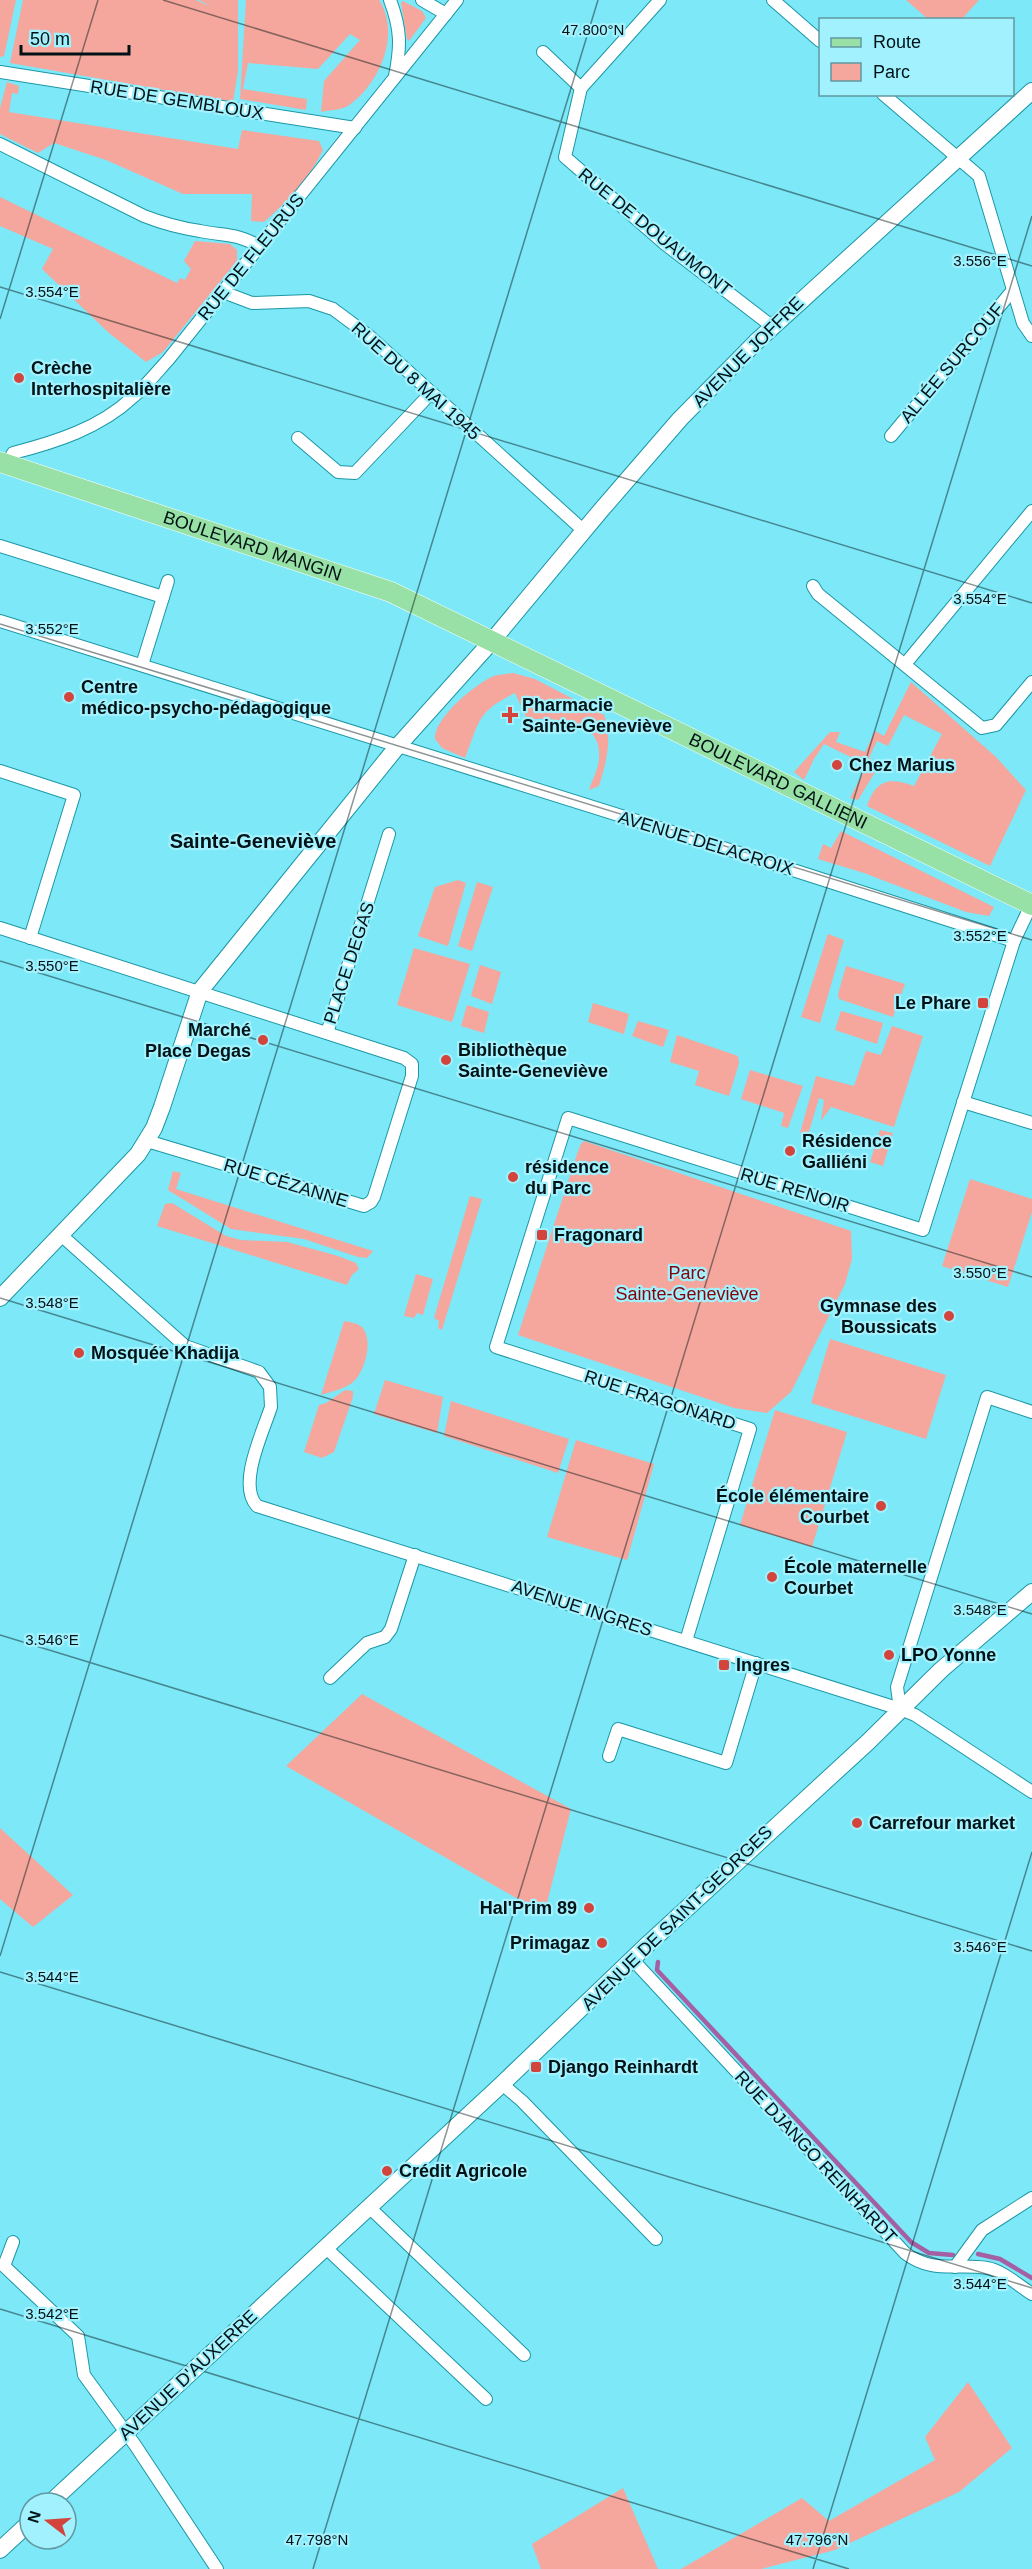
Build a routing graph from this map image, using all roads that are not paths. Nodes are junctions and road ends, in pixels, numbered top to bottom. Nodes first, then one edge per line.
1 (390, 0) edge
2 (422, 0) edge
3 (457, 0) edge
4 (660, 0) edge
5 (773, 0) edge
6 (446, 14) junction
7 (819, 40) edge
8 (543, 52) dead end
9 (0, 72) edge
10 (395, 77) junction
11 (581, 88) junction
12 (1032, 91) edge
13 (885, 96) edge
14 (355, 128) junction
15 (0, 144) edge
16 (957, 158) junction
17 (260, 246) junction
18 (1013, 290) junction
19 (223, 291) junction
20 (773, 327) junction
21 (1032, 336) edge
22 (431, 393) junction
23 (891, 436) dead end
24 (298, 438) dead end
25 (4, 463) edge
26 (1031, 515) edge
27 (584, 531) junction
28 (0, 548) edge
29 (168, 581) dead end
30 (813, 586) dead end
31 (163, 597) junction
32 (1, 626) edge
33 (492, 640) junction
34 (906, 663) junction
35 (142, 665) junction
36 (1032, 682) edge
37 (398, 747) junction
38 (0, 771) edge
39 (389, 834) dead end
40 (1032, 905) edge
41 (0, 928) edge
42 (30, 938) junction
43 (1014, 941) junction
44 (200, 991) junction
45 (327, 1033) junction
46 (963, 1102) junction
47 (1032, 1123) edge
48 (147, 1141) junction
49 (61, 1235) junction
50 (0, 1298) edge
51 (496, 1347) joint
52 (1032, 1412) edge
53 (415, 1555) junction
54 (1032, 1592) edge
55 (686, 1641) junction
56 (756, 1663) junction
57 (330, 1678) dead end
58 (900, 1709) junction
59 (609, 1756) dead end
60 (1032, 1792) edge
61 (633, 1960) junction
62 (502, 2084) junction
63 (1032, 2198) edge
64 (369, 2207) junction
65 (656, 2238) dead end
66 (13, 2242) dead end
67 (325, 2247) junction
68 (955, 2267) junction
69 (1032, 2294) edge
70 (524, 2355) dead end
71 (486, 2399) dead end
72 (125, 2432) junction
73 (63, 2491) edge
74 (18, 2533) edge
75 (0, 2550) edge
76 (217, 2569) edge

1 - 10 street
2 - 6 street
3 - 6 street, RUE DE FLEURUS
4 - 11 street, RUE DE DOUAUMONT
5 - 7 street
6 - 10 street, RUE DE FLEURUS
8 - 11 street
9 - 14 street, RUE DE GEMBLOUX
10 - 14 street, RUE DE FLEURUS
11 - 20 street, RUE DE DOUAUMONT
12 - 16 street, AVENUE JOFFRE
13 - 16 street
14 - 17 street, RUE DE FLEURUS
15 - 17 street
16 - 18 street
16 - 20 street, AVENUE JOFFRE
17 - 19 street, RUE DE FLEURUS
18 - 21 street
18 - 23 street, ALLÉE SURCOUF
19 - 22 street, RUE DU 8 MAI 1945
19 - 25 street, RUE DE FLEURUS
20 - 27 street, AVENUE JOFFRE
22 - 24 street
22 - 27 street, RUE DU 8 MAI 1945
25 - 33 main road, BOULEVARD MANGIN
26 - 34 street
27 - 33 street, AVENUE JOFFRE
28 - 31 street
29 - 31 street
30 - 34 street
31 - 35 street
32 - 35 street, AVENUE DELACROIX
33 - 37 street, AVENUE JOFFRE
33 - 40 main road, BOULEVARD GALLIENI
34 - 36 street
35 - 37 street, AVENUE DELACROIX
37 - 43 street, AVENUE DELACROIX
37 - 44 street, AVENUE JOFFRE
38 - 42 street
39 - 45 street, PLACE DEGAS
40 - 43 street, RUE RENOIR
41 - 42 street, PLACE DEGAS
42 - 44 street, PLACE DEGAS
43 - 46 street, RUE RENOIR
44 - 45 street, PLACE DEGAS
44 - 48 street
45 - 48 street, RUE CÉZANNE
46 - 47 street
46 - 51 street, RUE RENOIR
48 - 49 street
49 - 50 street
49 - 53 street, AVENUE INGRES
51 - 55 street, RUE FRAGONARD
52 - 58 street
53 - 55 street, AVENUE INGRES
53 - 57 street
54 - 58 street, AVENUE DE SAINT-GEORGES
55 - 56 street, AVENUE INGRES
56 - 58 street, AVENUE INGRES
56 - 59 street
58 - 60 street, AVENUE INGRES
58 - 61 street, AVENUE DE SAINT-GEORGES
61 - 62 street, AVENUE DE SAINT-GEORGES
61 - 68 street, RUE DJANGO REINHARDT
62 - 64 street, AVENUE DE SAINT-GEORGES
62 - 65 street
63 - 68 street
64 - 67 street, AVENUE DE SAINT-GEORGES
64 - 70 street
66 - 72 street
67 - 71 street
67 - 72 street, AVENUE D'AUXERRE
68 - 69 street, RUE DJANGO REINHARDT
72 - 73 street, AVENUE D'AUXERRE
72 - 76 street
74 - 75 street

